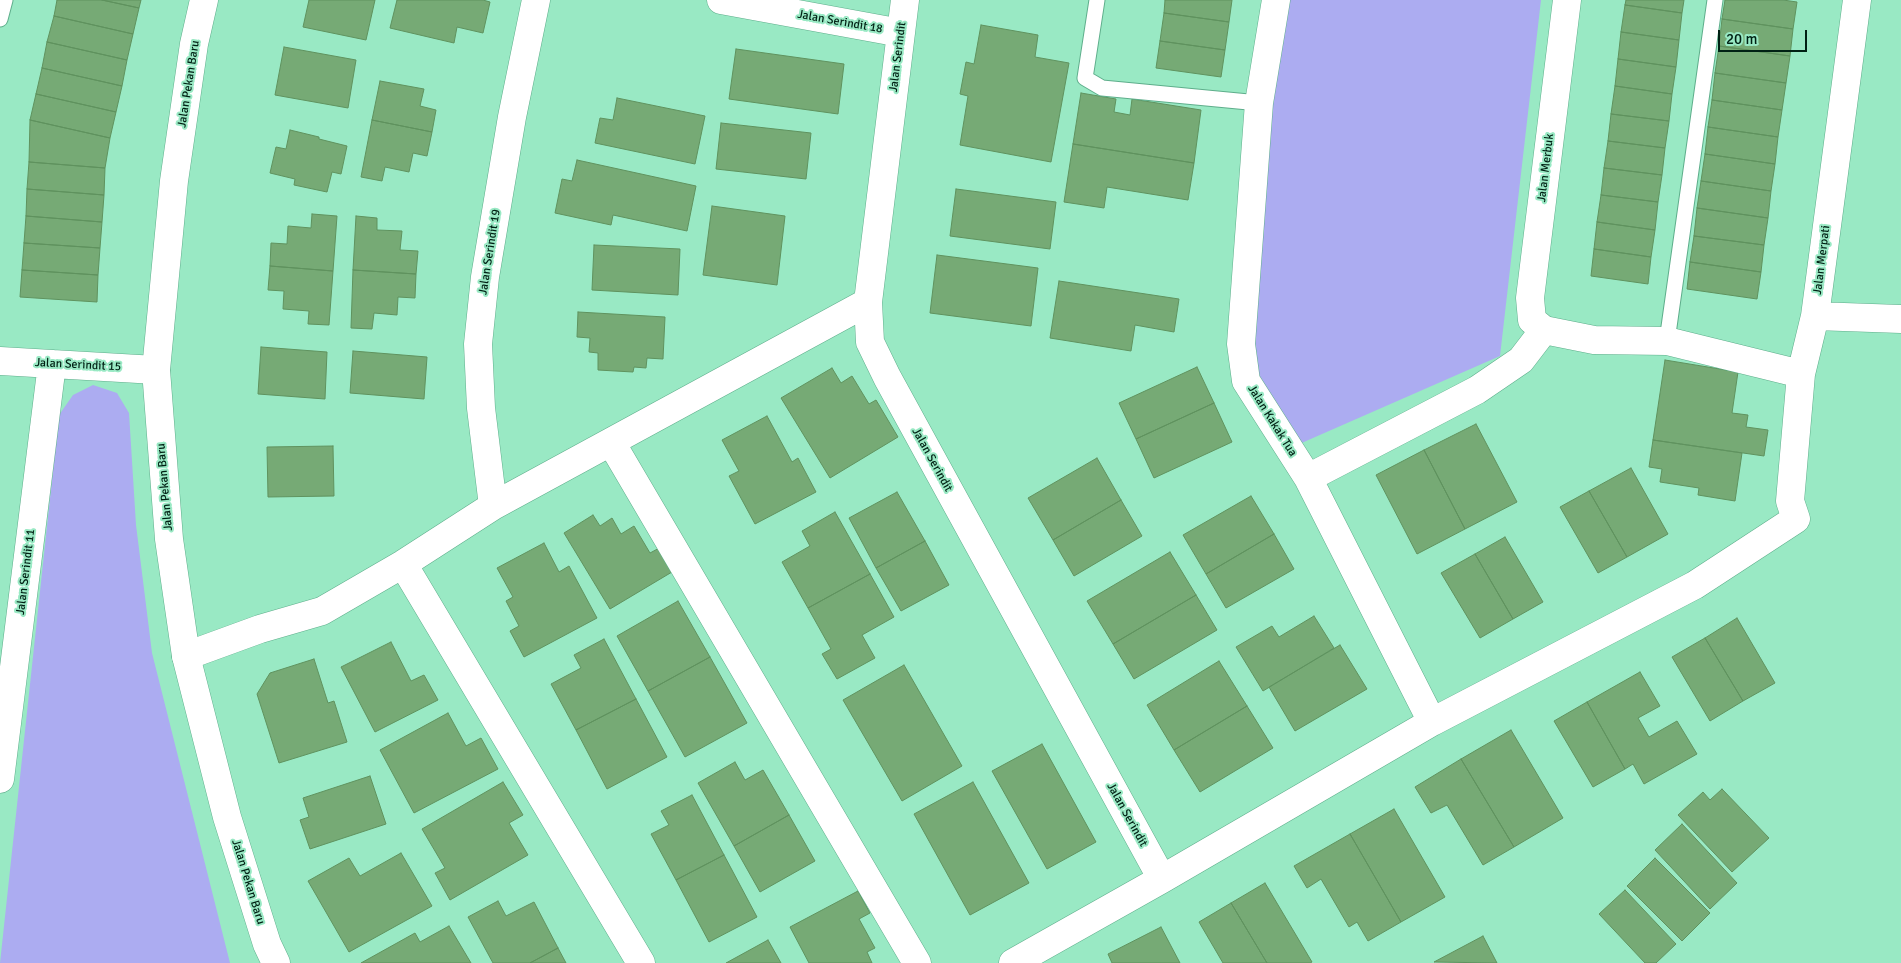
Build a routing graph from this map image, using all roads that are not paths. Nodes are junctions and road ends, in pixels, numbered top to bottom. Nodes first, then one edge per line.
1 (5, 0) edge
2 (204, 0) edge
3 (536, 0) edge
4 (720, 0) edge
5 (905, 0) edge
6 (1097, 0) edge
7 (1276, 0) edge
8 (1567, 0) edge
9 (1715, 0) edge
10 (1857, 0) edge
11 (0, 19) edge
12 (901, 33) junction
13 (1259, 102) junction
14 (868, 302) junction
15 (1815, 316) junction
16 (1901, 319) edge
17 (1544, 330) junction
18 (1667, 341) junction
19 (0, 361) edge
20 (52, 364) junction
21 (156, 370) junction
22 (1801, 374) junction
23 (611, 442) junction
24 (1308, 478) junction
25 (493, 506) junction
26 (403, 564) junction
27 (186, 656) junction
28 (1432, 722) junction
29 (0, 780) edge
30 (1162, 879) junction
31 (276, 963) edge
32 (641, 963) edge
33 (917, 963) edge
34 (1013, 963) edge

1 - 11 lane
2 - 21 street, Jalan Pekan Baru
3 - 25 street, Jalan Serindit 19
4 - 12 street, Jalan Serindit 18
5 - 12 street, Jalan Serindit
6 - 13 lane
7 - 13 street, Jalan Kakak Tua
8 - 17 street, Jalan Merbuk
9 - 18 lane
10 - 15 street, Jalan Merpati
12 - 14 street, Jalan Serindit
13 - 24 street, Jalan Kakak Tua
14 - 23 street
14 - 30 street, Jalan Serindit
15 - 16 street
15 - 22 street, Jalan Merpati
17 - 18 street
17 - 24 street
18 - 22 street
19 - 20 street, Jalan Serindit 15
20 - 21 street, Jalan Serindit 15
20 - 29 street, Jalan Serindit 11
21 - 27 street, Jalan Pekan Baru
22 - 28 street, Jalan Merpati
23 - 25 street
23 - 33 street
24 - 28 street, Jalan Kakak Tua
25 - 26 street
26 - 27 street
26 - 32 street
27 - 31 street, Jalan Pekan Baru
28 - 30 street
30 - 34 street

